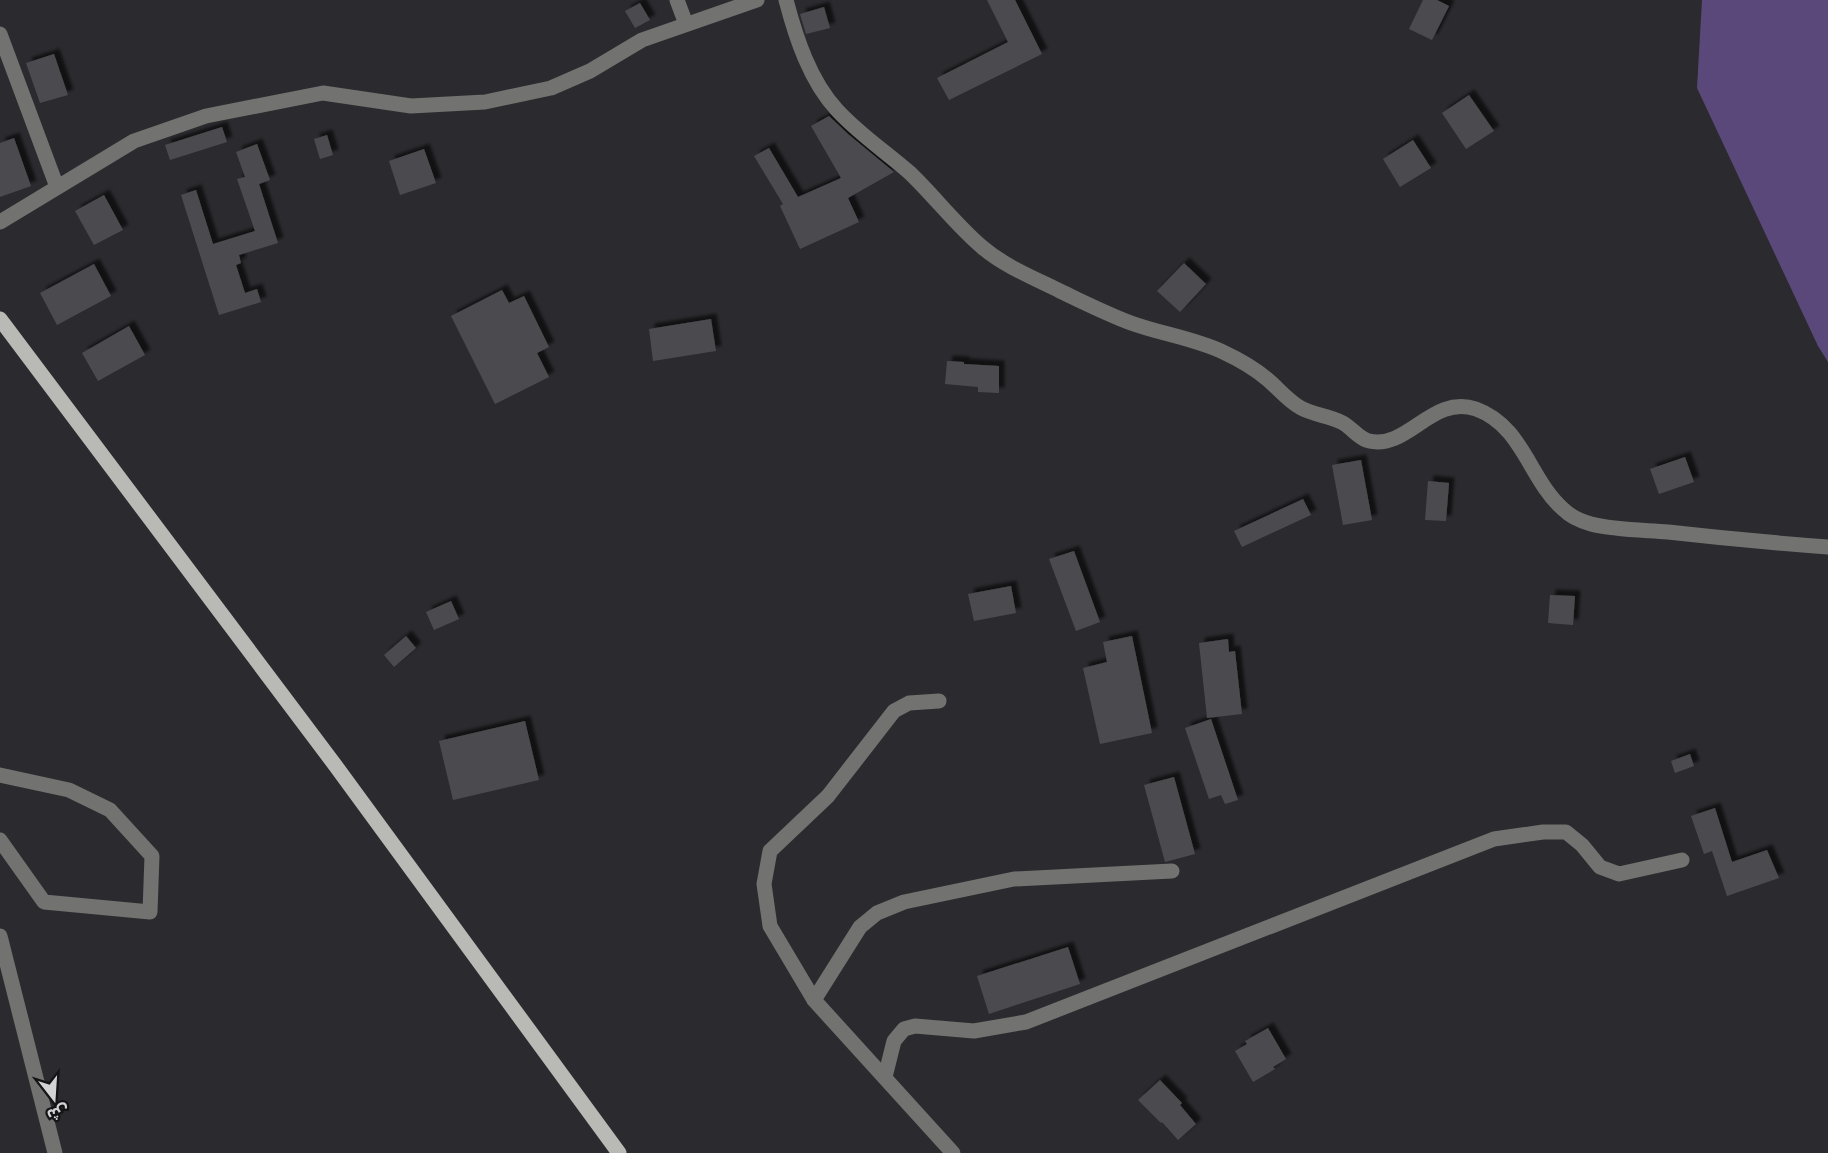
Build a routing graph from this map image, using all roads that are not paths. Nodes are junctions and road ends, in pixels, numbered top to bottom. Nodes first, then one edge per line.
1 (678, 0) edge
2 (757, 0) edge
3 (786, 0) edge
4 (686, 24) junction
5 (0, 34) edge
6 (57, 187) junction
7 (0, 222) edge
8 (0, 319) edge
9 (1828, 547) edge
10 (939, 701) dead end
11 (0, 775) edge
12 (0, 840) edge
13 (1682, 860) dead end
14 (1172, 871) dead end
15 (0, 936) edge
16 (814, 1000) junction
17 (885, 1077) junction
18 (55, 1153) edge
19 (619, 1153) edge
20 (952, 1153) edge

1 - 4 street
2 - 4 street
3 - 9 street
4 - 6 street
5 - 6 street
6 - 7 street
8 - 19 main road
10 - 16 street
11 - 12 street
13 - 17 street
14 - 16 street
15 - 18 street
16 - 17 street
17 - 20 street

